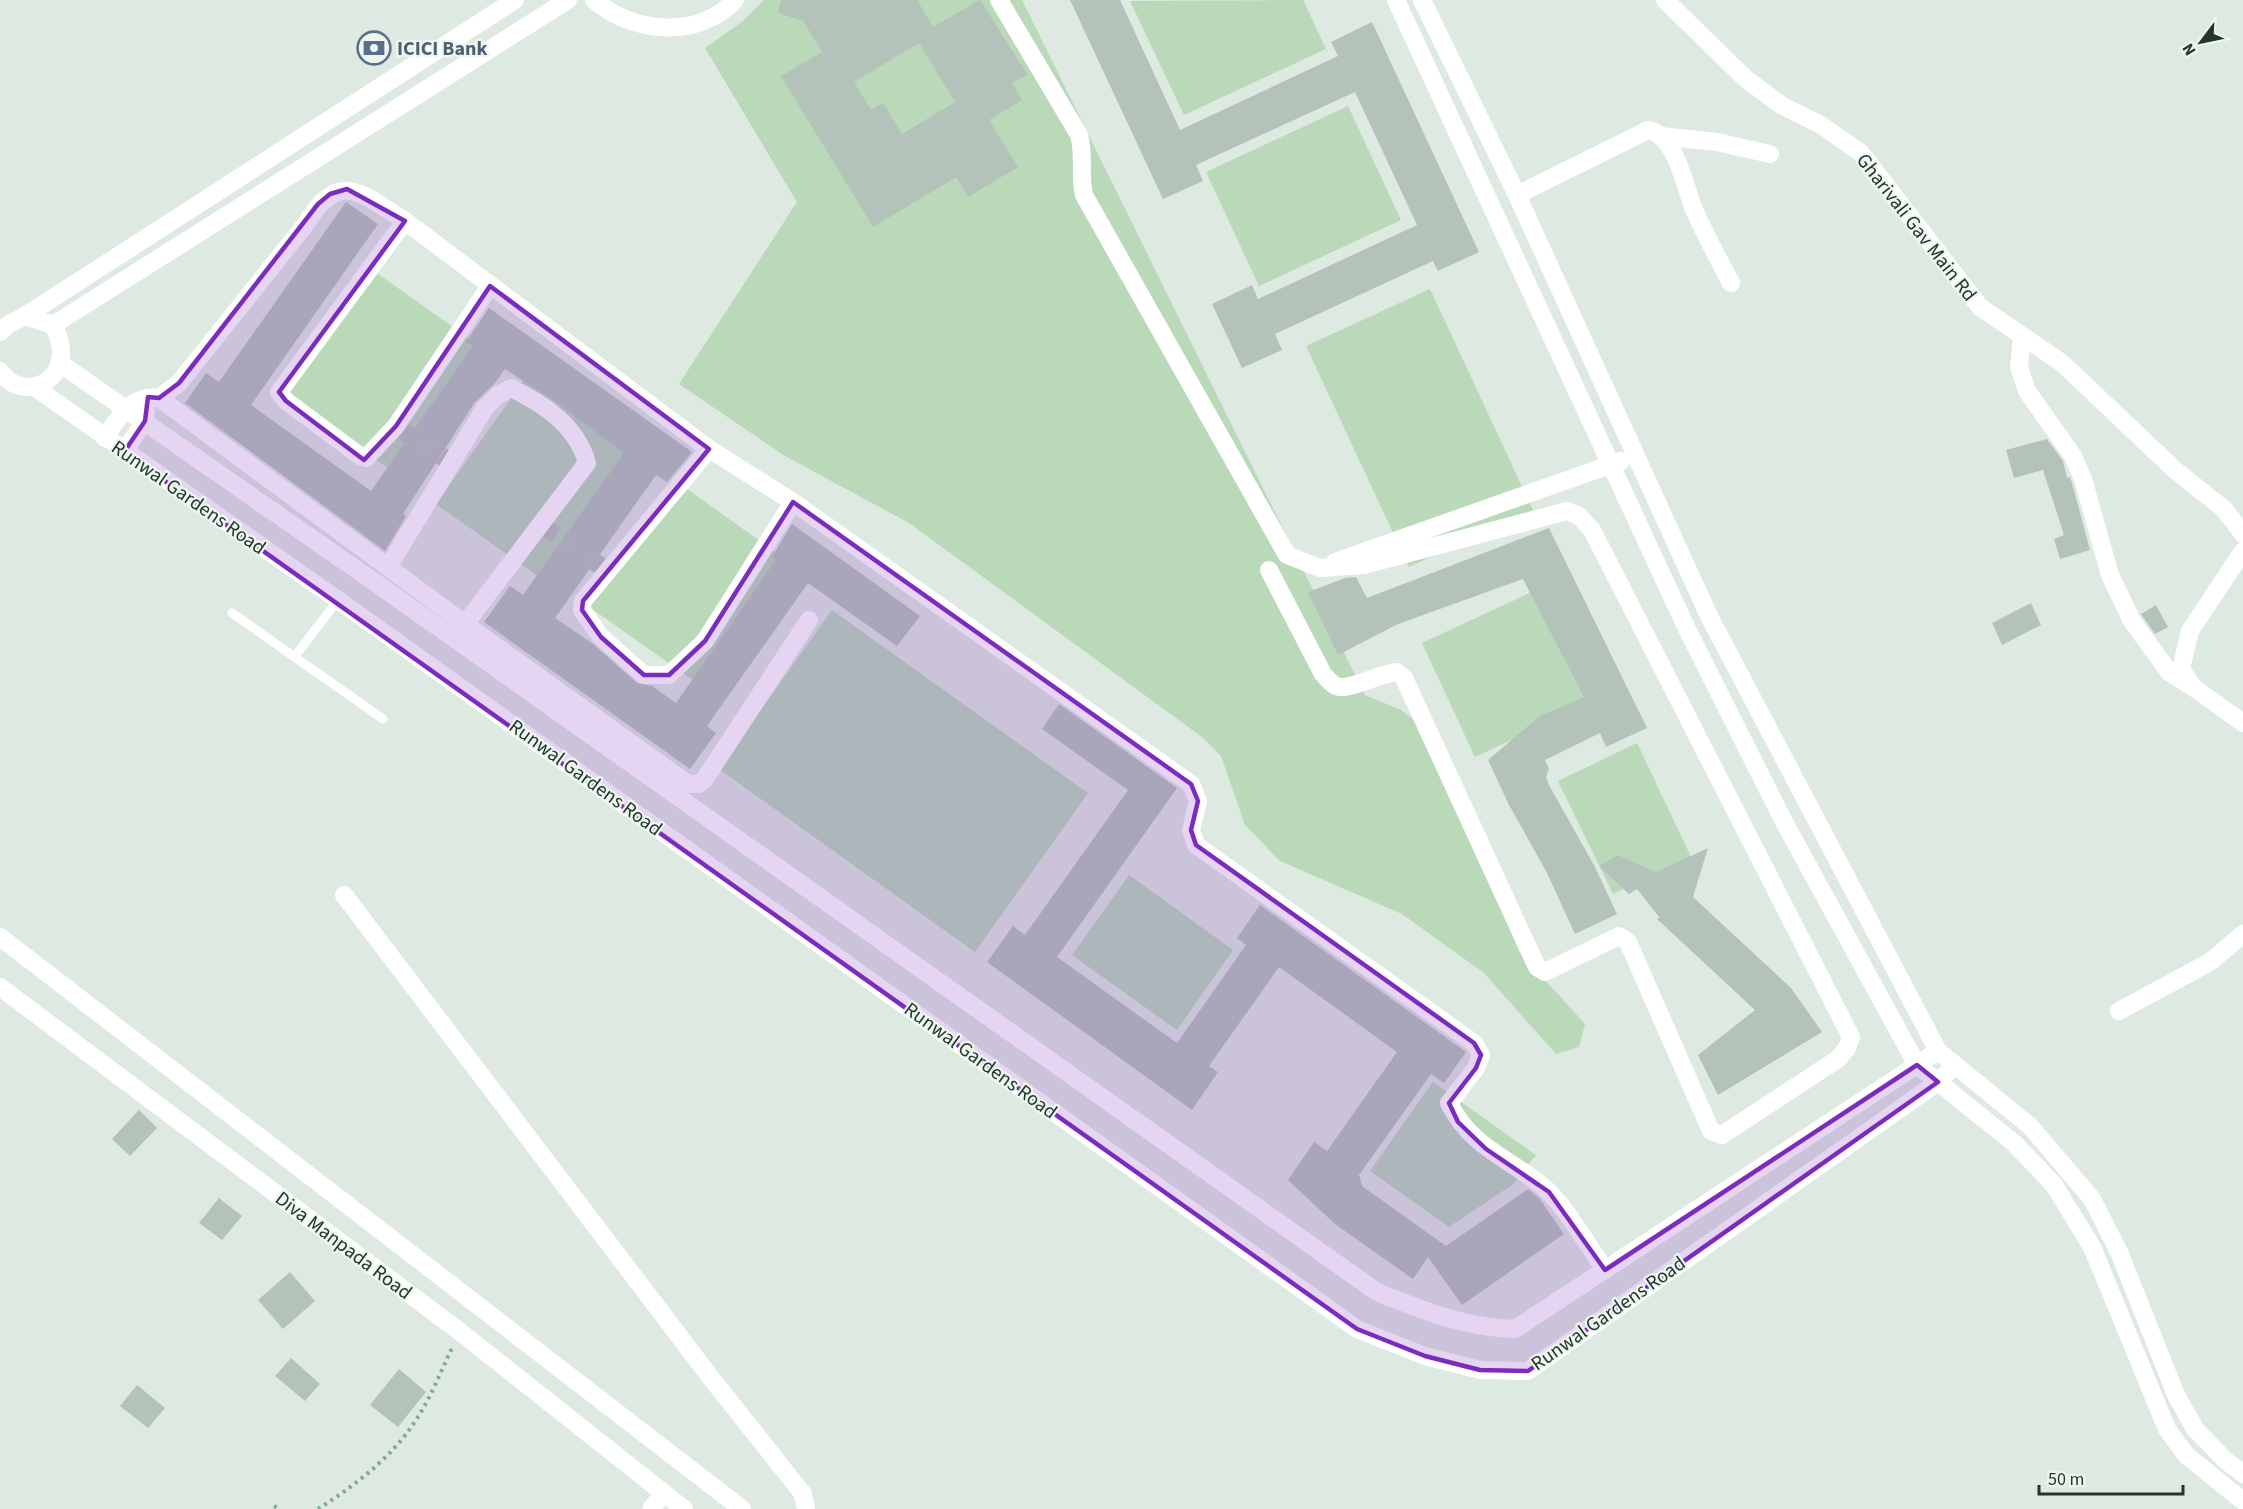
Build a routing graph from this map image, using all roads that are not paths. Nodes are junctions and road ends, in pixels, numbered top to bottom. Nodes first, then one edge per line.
1 (515, 0) edge
2 (568, 0) edge
3 (594, 0) edge
4 (735, 0) edge
5 (999, 0) edge
6 (1396, 0) edge
7 (1422, 0) edge
8 (1665, 0) edge
9 (1660, 136) junction
10 (1770, 154) dead end
11 (1517, 195) junction
12 (405, 221) junction
13 (1731, 283) dead end
14 (490, 286) junction
15 (25, 316) junction
16 (53, 325) junction
17 (0, 332) edge
18 (2022, 336) junction
19 (61, 364) junction
20 (0, 371) edge
21 (33, 386) junction
22 (153, 397) junction
23 (125, 408) junction
24 (145, 421) junction
25 (105, 438) junction
26 (709, 449) junction
27 (124, 452) junction
28 (1636, 455) junction
29 (1612, 465) junction
30 (793, 502) junction
31 (2243, 534) edge
32 (2243, 551) edge
33 (388, 567) junction
34 (1320, 568) junction
35 (1269, 570) dead end
36 (338, 600) junction
37 (232, 612) dead end
38 (809, 621) dead end
39 (465, 624) junction
40 (295, 656) junction
41 (2193, 687) junction
42 (383, 718) dead end
43 (2243, 723) edge
44 (344, 895) dead end
45 (2243, 934) edge
46 (0, 937) edge
47 (0, 987) edge
48 (2119, 1011) dead end
49 (1938, 1051) junction
50 (1917, 1065) junction
51 (1954, 1066) junction
52 (1938, 1082) junction
53 (1605, 1269) junction
54 (2243, 1474) edge
55 (663, 1494) junction
56 (2243, 1501) edge
57 (651, 1509) edge
58 (684, 1509) edge
59 (742, 1509) edge
60 (806, 1509) edge

1 - 15 street
2 - 16 street
3 - 4 street
5 - 34 street
6 - 29 street
7 - 11 street
8 - 18 street, Gharivali Gav Main Rd
9 - 10 street
9 - 11 street
9 - 13 street
11 - 28 street
12 - 14 street
12 - 14 street
12 - 22 street
14 - 26 street
15 - 16 street
15 - 17 street
16 - 19 street
18 - 31 street, Gharivali Gav Main Rd
18 - 41 street
19 - 21 street
19 - 23 street, Runwal Gardens Road
20 - 21 street, Runwal Gardens Road
21 - 25 street, Runwal Gardens Road
22 - 23 street
22 - 24 street
22 - 33 street
23 - 24 street, Runwal Gardens Road
23 - 25 street
24 - 27 street
24 - 53 street, Runwal Gardens Road
25 - 27 street, Runwal Gardens Road
26 - 30 street
26 - 30 street
27 - 36 street, Runwal Gardens Road
28 - 29 street
28 - 49 street
29 - 34 street
29 - 50 street
30 - 53 street
32 - 41 street
33 - 39 street
33 - 39 street
34 - 35 street
36 - 40 lane
36 - 52 street, Runwal Gardens Road
37 - 40 lane
38 - 39 street
40 - 42 lane
41 - 43 street
44 - 60 street
45 - 48 street
46 - 59 street
47 - 55 street, Diva Manpada Road
49 - 50 street, Runwal Gardens Road
49 - 51 street
50 - 52 street
50 - 53 street, Runwal Gardens Road
51 - 52 street, Runwal Gardens Road
51 - 54 street
52 - 56 street
55 - 57 street
55 - 58 street, Diva Manpada Road

